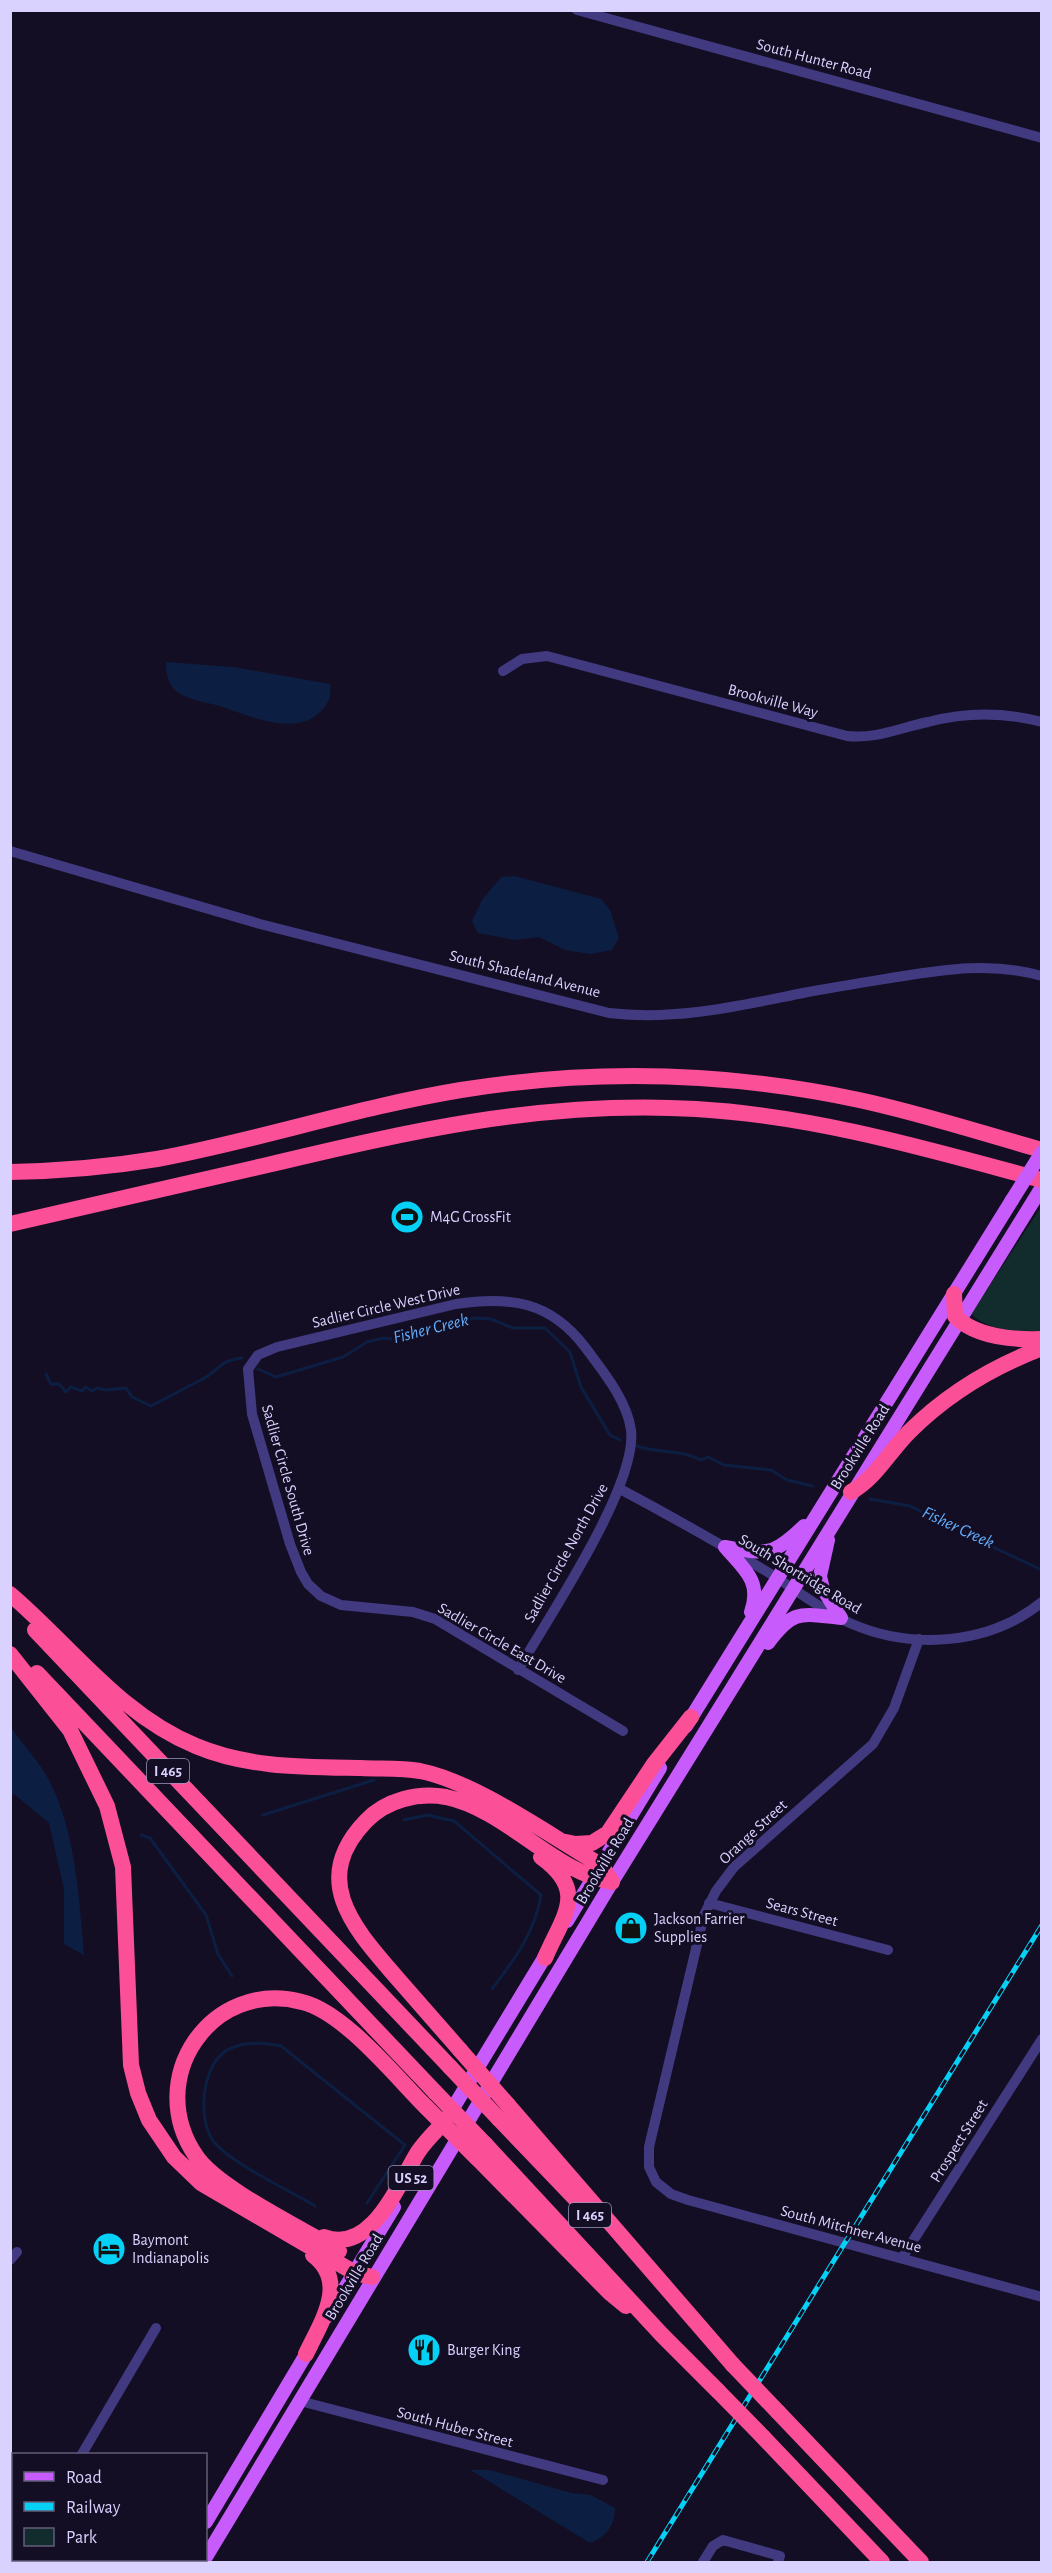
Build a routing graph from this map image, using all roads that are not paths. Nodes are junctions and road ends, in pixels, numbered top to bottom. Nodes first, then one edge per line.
1 (577, 10) edge
2 (1041, 138) edge
3 (503, 671) dead end
4 (1041, 722) edge
5 (10, 851) edge
6 (1041, 976) edge
7 (1041, 1151) edge
8 (10, 1172) edge
9 (1041, 1180) edge
10 (1041, 1187) edge
11 (10, 1224) edge
12 (954, 1294) junction
13 (532, 1306) joint
14 (959, 1320) junction
15 (1041, 1339) edge
16 (1041, 1348) edge
17 (252, 1361) joint
18 (620, 1489) junction
19 (851, 1492) junction
20 (816, 1515) junction
21 (830, 1528) junction
22 (725, 1547) junction
23 (778, 1578) junction
24 (793, 1588) junction
25 (10, 1594) edge
26 (324, 1597) joint
27 (1041, 1602) edge
28 (10, 1603) edge
29 (841, 1618) junction
30 (741, 1637) junction
31 (919, 1640) junction
32 (10, 1647) edge
33 (10, 1654) edge
34 (745, 1665) junction
35 (518, 1670) junction
36 (691, 1717) junction
37 (623, 1731) dead end
38 (469, 1806) junction
39 (555, 1839) junction
40 (597, 1872) junction
41 (612, 1882) junction
42 (709, 1903) junction
43 (888, 1950) dead end
44 (545, 1958) junction
45 (1041, 2039) edge
46 (504, 2112) junction
47 (446, 2120) junction
48 (481, 2151) junction
49 (656, 2182) joint
50 (300, 2227) junction
51 (283, 2233) junction
52 (902, 2258) junction
53 (357, 2269) junction
54 (372, 2277) junction
55 (1041, 2297) edge
56 (156, 2328) dead end
57 (306, 2354) junction
58 (300, 2401) junction
59 (83, 2453) edge
60 (603, 2480) dead end
61 (207, 2520) edge
62 (207, 2555) edge
63 (703, 2562) edge
64 (778, 2562) edge
65 (882, 2562) edge
66 (921, 2562) edge

1 - 2 street, South Hunter Road
3 - 4 street, Brookville Way
5 - 6 street, South Shadeland Avenue
7 - 8 highway
7 - 12 main road, Brookville Road, bridge
9 - 11 highway
10 - 14 main road, Brookville Road
12 - 14 highway
12 - 20 main road, Brookville Road
13 - 17 street, Sadlier Circle West Drive
13 - 18 street, Sadlier Circle North Drive
14 - 15 highway
14 - 19 main road, Brookville Road
16 - 19 highway
17 - 26 street, Sadlier Circle South Drive
18 - 22 street, South Shortridge Road
18 - 35 street, Sadlier Circle North Drive
19 - 21 main road, Brookville Road
20 - 22 main road
20 - 23 main road, Brookville Road
21 - 24 main road, Brookville Road
21 - 29 main road
22 - 23 street, South Shortridge Road
22 - 30 main road
23 - 24 street, South Shortridge Road
23 - 30 main road, Brookville Road
24 - 29 street, South Shortridge Road
24 - 34 main road, Brookville Road
25 - 39 highway
26 - 35 street, Sadlier Circle East Drive
27 - 31 street, South Shortridge Road
28 - 46 highway, I 465, bridge
29 - 31 street, South Shortridge Road
29 - 34 main road
30 - 36 main road, Brookville Road
31 - 42 street, Orange Street
32 - 48 highway, I 465, bridge
33 - 51 highway
34 - 41 main road, Brookville Road
35 - 37 street, Sadlier Circle East Drive
36 - 39 highway
36 - 40 main road, Brookville Road
38 - 40 highway
38 - 44 highway, US 52
38 - 46 highway, US 52, bridge
39 - 40 highway
40 - 41 highway
40 - 44 main road, Brookville Road
41 - 54 main road, Brookville Road
42 - 43 street, Sears Street
42 - 49 street, Orange Street
44 - 47 main road, Brookville Road / US 52
45 - 52 street, Prospect Street
46 - 66 highway, I 465, bridge
47 - 50 highway
47 - 53 main road, Brookville Road / US 52
48 - 50 highway, bridge
48 - 65 highway, I 465, bridge
49 - 52 street, South Mitchner Avenue
50 - 53 highway
51 - 53 highway
51 - 57 highway
52 - 55 street, South Mitchner Avenue
53 - 54 highway
53 - 57 main road, Brookville Road / US 52
54 - 58 main road, Brookville Road
56 - 59 street
57 - 61 main road, Brookville Road / US 52
58 - 60 street, South Huber Street
58 - 62 main road, Brookville Road
63 - 64 street

